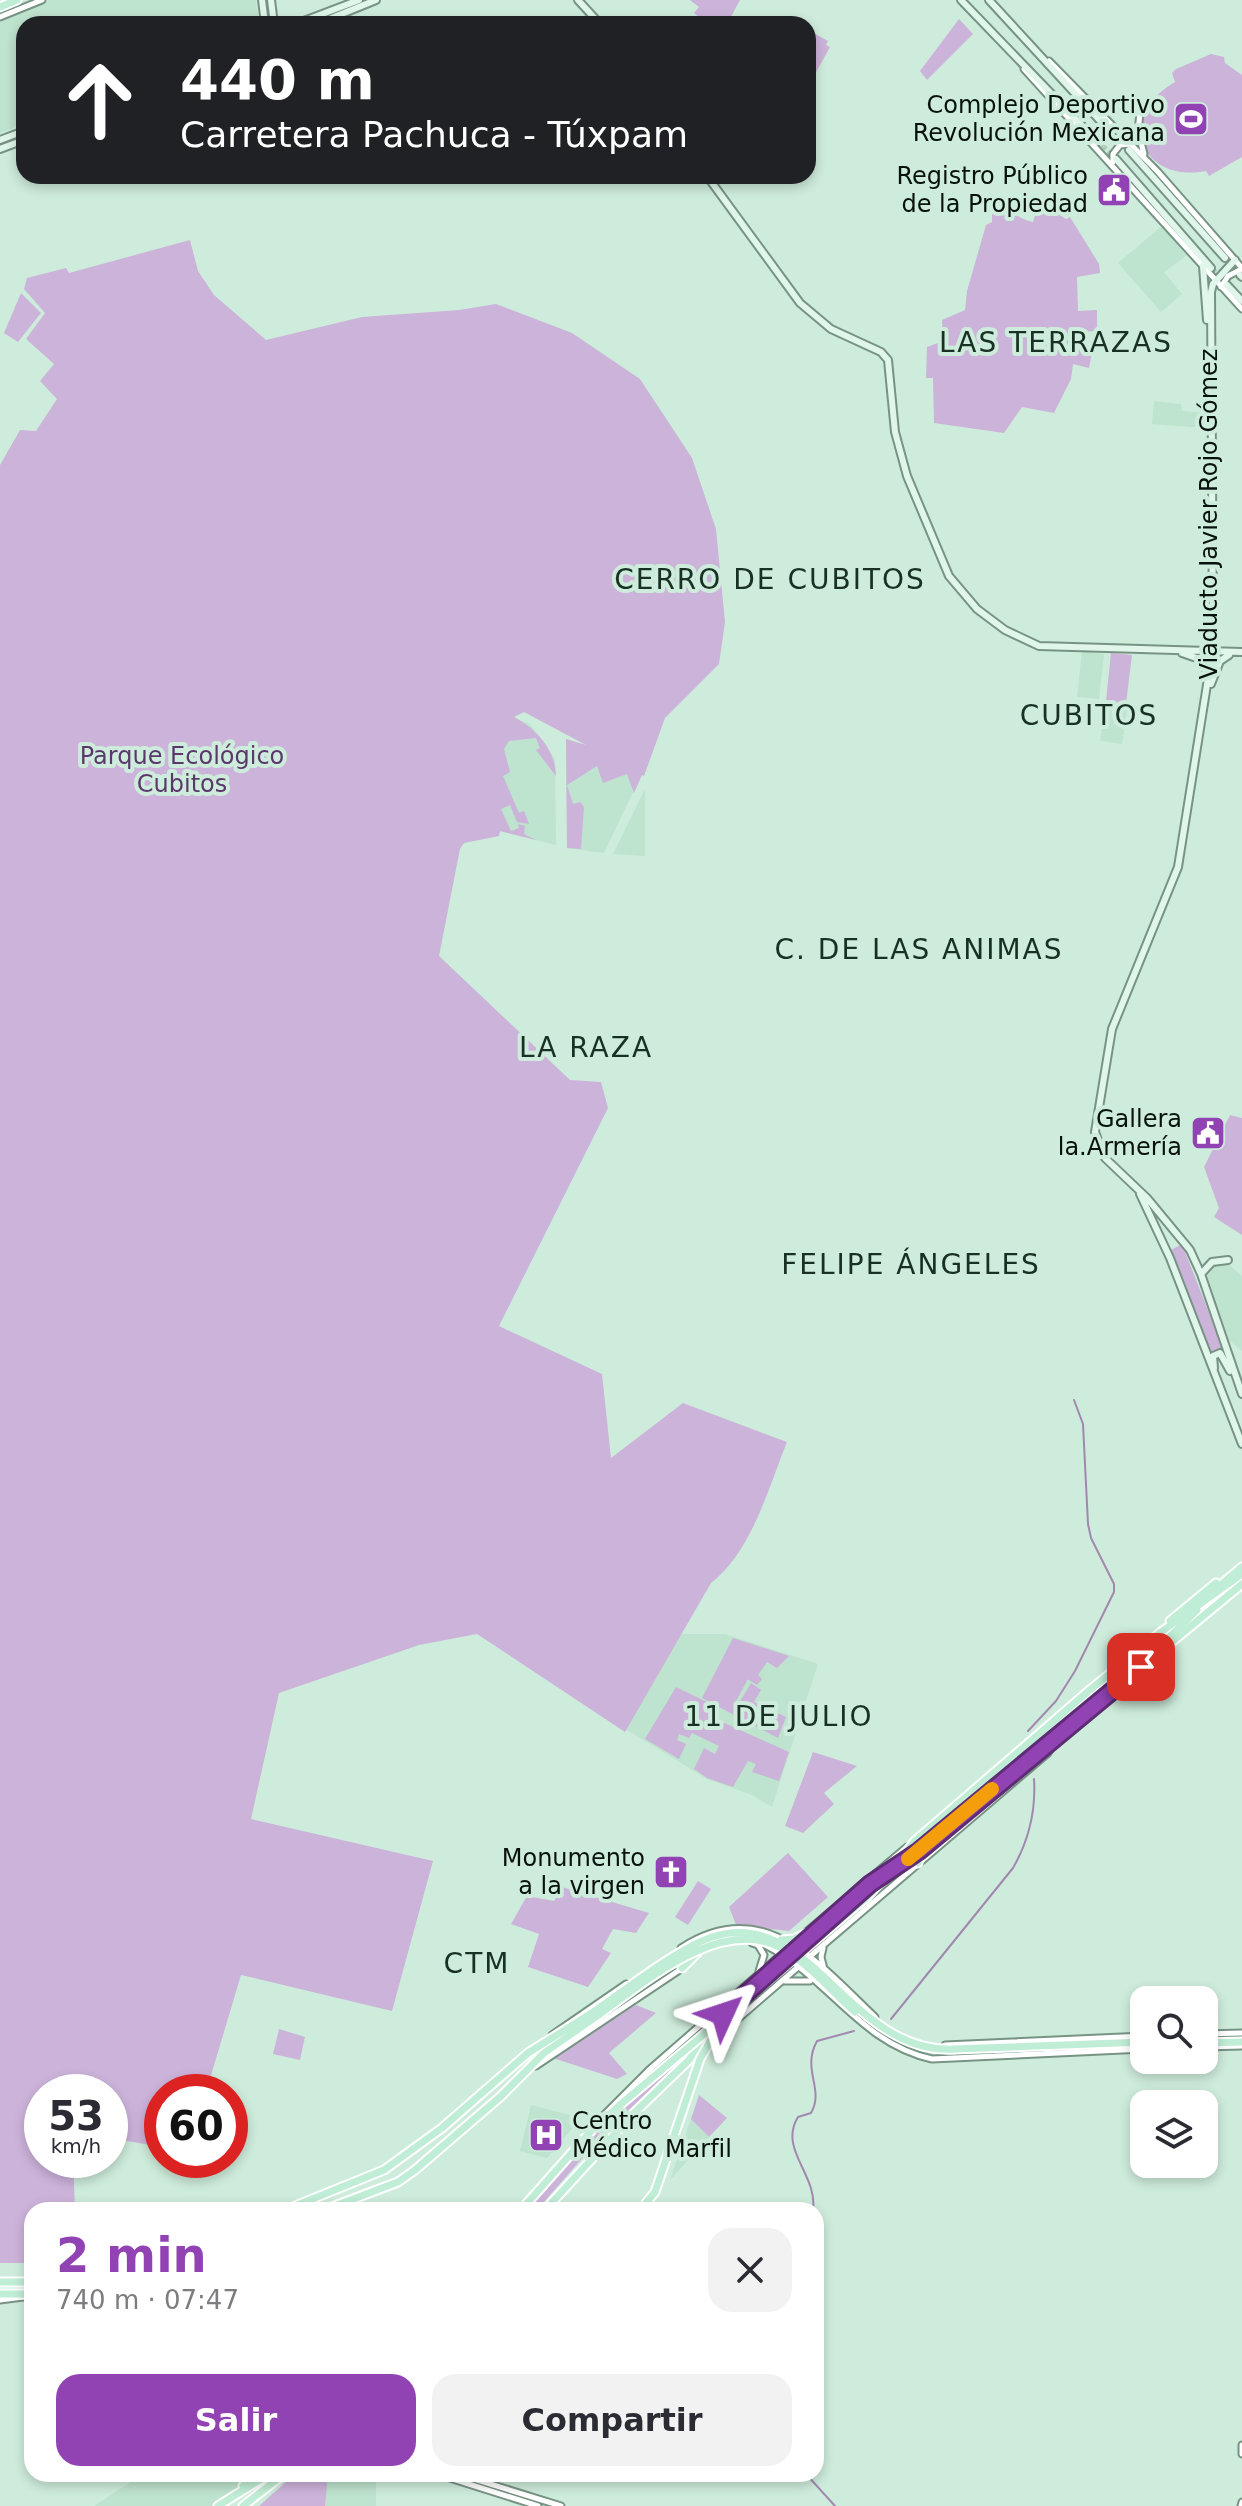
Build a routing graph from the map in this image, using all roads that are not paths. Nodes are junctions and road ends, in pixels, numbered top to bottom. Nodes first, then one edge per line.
1 (17, 0) edge
2 (42, 0) edge
3 (359, 0) edge
4 (376, 0) edge
5 (578, 0) edge
6 (961, 0) edge
7 (989, 0) edge
8 (0, 7) edge
9 (317, 16) edge
10 (337, 16) edge
11 (593, 16) edge
12 (0, 17) edge
13 (1141, 104) dead end
14 (1108, 125) junction
15 (1094, 142) junction
16 (1130, 147) junction
17 (1146, 159) junction
18 (1115, 162) junction
19 (713, 184) edge
20 (1173, 199) junction
21 (1184, 202) junction
22 (1160, 209) junction
23 (1188, 215) junction
24 (1166, 223) junction
25 (1178, 229) junction
26 (1225, 258) dead end
27 (1235, 260) junction
28 (1207, 267) junction
29 (1242, 272) edge
30 (1215, 281) junction
31 (1224, 286) junction
32 (1242, 301) edge
33 (1242, 309) edge
34 (1209, 327) junction
35 (1180, 652) junction
36 (1213, 652) junction
37 (1241, 652) edge
38 (1210, 687) junction
39 (1140, 1194) junction
40 (1228, 1260) dead end
41 (1201, 1274) junction
42 (1219, 1390) junction
43 (1242, 1397) edge
44 (1242, 1444) edge
45 (1242, 1564) edge
46 (1242, 1574) edge
47 (1242, 1584) edge
48 (1203, 1603) junction
49 (1161, 1632) junction
50 (1141, 1667) junction
51 (1055, 1741) junction
52 (950, 1811) junction
53 (915, 1841) junction
54 (918, 1863) junction
55 (840, 1907) junction
56 (815, 1925) junction
57 (778, 1935) junction
58 (752, 1943) junction
59 (826, 1943) junction
60 (797, 1946) junction
61 (781, 1955) junction
62 (809, 1957) junction
63 (788, 1960) junction
64 (798, 1967) junction
65 (682, 1968) junction
66 (826, 1973) junction
67 (757, 1976) junction
68 (780, 1983) junction
69 (817, 1984) junction
70 (849, 1993) junction
71 (765, 1996) junction
72 (841, 2005) junction
73 (588, 2018) junction
74 (722, 2022) junction
75 (1241, 2040) edge
76 (1218, 2041) edge
77 (543, 2042) junction
78 (1130, 2043) edge
79 (1130, 2044) edge
80 (1130, 2044) edge
81 (689, 2060) junction
82 (527, 2073) junction
83 (592, 2130) junction
84 (328, 2195) junction
85 (308, 2202) edge
86 (313, 2202) edge
87 (345, 2202) edge
88 (528, 2202) edge
89 (552, 2202) edge
90 (647, 2202) edge
91 (0, 2282) edge
92 (24, 2282) edge
93 (24, 2296) edge
94 (0, 2297) edge
95 (1242, 2445) edge
96 (1242, 2454) edge
97 (248, 2482) edge
98 (255, 2482) edge
99 (274, 2482) edge
100 (475, 2482) edge
101 (479, 2482) edge
102 (235, 2493) junction
103 (247, 2504) edge
104 (211, 2506) edge
105 (218, 2506) edge
106 (538, 2506) edge
107 (561, 2506) edge

1 - 8 main road
2 - 12 street
3 - 9 main road
4 - 10 main road
5 - 11 main road
6 - 15 main road
7 - 14 main road
13 - 17 street
14 - 15 street
14 - 16 street
15 - 18 street
16 - 17 street
16 - 18 street
16 - 20 main road
17 - 21 street
18 - 22 main road
18 - 24 street
19 - 35 main road
20 - 21 main road
20 - 23 main road
21 - 23 main road
21 - 27 street
22 - 24 main road
22 - 25 main road
23 - 26 main road
24 - 25 main road
24 - 28 street
25 - 28 main road
27 - 29 street
27 - 30 main road
28 - 30 street
28 - 34 main road, Viaducto Javier Rojo Gómez
29 - 31 street
30 - 31 street
30 - 34 main road, Viaducto Javier Rojo Gómez
31 - 32 main road
31 - 33 street
34 - 36 main road, Viaducto Javier Rojo Gómez
35 - 36 main road
35 - 38 main road
36 - 37 main road
36 - 38 main road, Viaducto Javier Rojo Gómez
37 - 38 main road
38 - 39 main road, Viaducto Javier Rojo Gómez
39 - 41 main road, Viaducto Javier Rojo Gómez
39 - 42 main road
40 - 41 main road
41 - 43 main road, Viaducto Javier Rojo Gómez
42 - 43 main road
42 - 44 main road
45 - 48 main road
45 - 49 main road
46 - 48 main road
47 - 50 main road
48 - 49 main road
48 - 50 main road
49 - 52 main road
50 - 51 main road
51 - 54 street
51 - 55 main road, bridge
52 - 53 main road
52 - 54 main road
53 - 55 street
53 - 74 main road, bridge
54 - 59 street
55 - 56 street
55 - 60 street
55 - 65 main road, bridge
55 - 81 main road, bridge
56 - 57 street
56 - 60 street
57 - 60 street
57 - 77 street
58 - 61 street
58 - 65 street
58 - 67 street
59 - 62 street
59 - 66 street
60 - 61 street
60 - 62 street
60 - 63 street
60 - 64 street
61 - 63 street
61 - 67 street
62 - 64 street
62 - 66 street
63 - 64 street
63 - 71 street
64 - 68 street
64 - 69 street
65 - 82 street
66 - 70 street
67 - 83 street
68 - 69 street
68 - 71 street
69 - 72 street
70 - 72 street
70 - 78 street
71 - 81 street
72 - 79 street
73 - 77 main road
73 - 80 main road, bridge
73 - 82 main road
74 - 83 main road, bridge
74 - 90 main road, bridge
75 - 76 main road
77 - 84 main road
81 - 89 main road
82 - 87 main road
83 - 88 main road
84 - 85 main road
84 - 86 main road
91 - 92 main road
93 - 94 main road
95 - 96 street
97 - 102 main road
98 - 102 main road
99 - 103 main road
100 - 106 street
101 - 107 street
102 - 104 main road
102 - 105 main road

